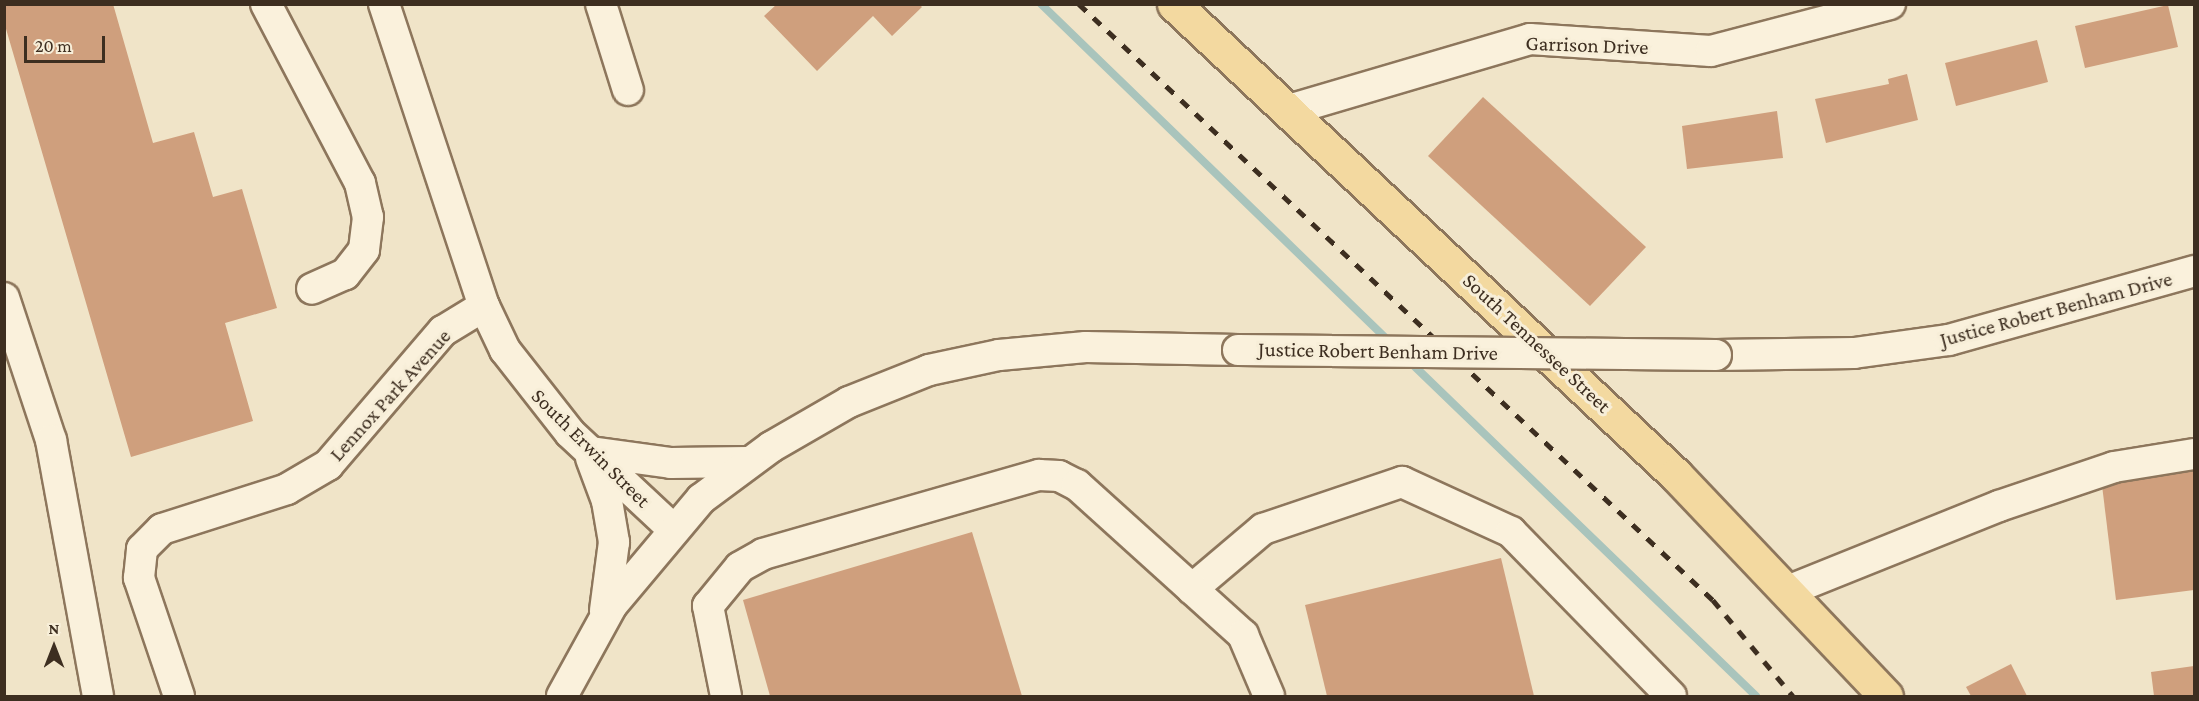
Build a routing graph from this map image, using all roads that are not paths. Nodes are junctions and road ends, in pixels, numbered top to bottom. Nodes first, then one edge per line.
1 (266, 4) edge
2 (384, 4) edge
3 (600, 4) edge
4 (1174, 4) edge
5 (1890, 4) edge
6 (628, 90) dead end
7 (1289, 110) junction
8 (2194, 271) edge
9 (312, 289) dead end
10 (4, 298) edge
11 (484, 306) junction
12 (589, 450) junction
13 (2194, 454) edge
14 (748, 462) junction
15 (673, 529) junction
16 (1192, 589) junction
17 (1790, 590) junction
18 (604, 619) junction
19 (98, 696) edge
20 (179, 696) edge
21 (562, 696) edge
22 (726, 696) edge
23 (1269, 696) edge
24 (1671, 696) edge
25 (1886, 696) edge

1 - 9 street
2 - 11 street, South Erwin Street
3 - 6 street
4 - 7 main road, South Tennessee Street
5 - 7 street, Garrison Drive
7 - 17 main road, South Tennessee Street
8 - 14 street, Justice Robert Benham Drive, bridge
10 - 19 street
11 - 12 street, South Erwin Street
11 - 20 street, Lennox Park Avenue
12 - 14 street
12 - 15 street, South Erwin Street
12 - 18 street
13 - 17 street
14 - 15 street, Justice Robert Benham Drive
15 - 18 street
16 - 22 street
16 - 23 street
16 - 24 street
17 - 25 main road, South Tennessee Street
18 - 21 street

